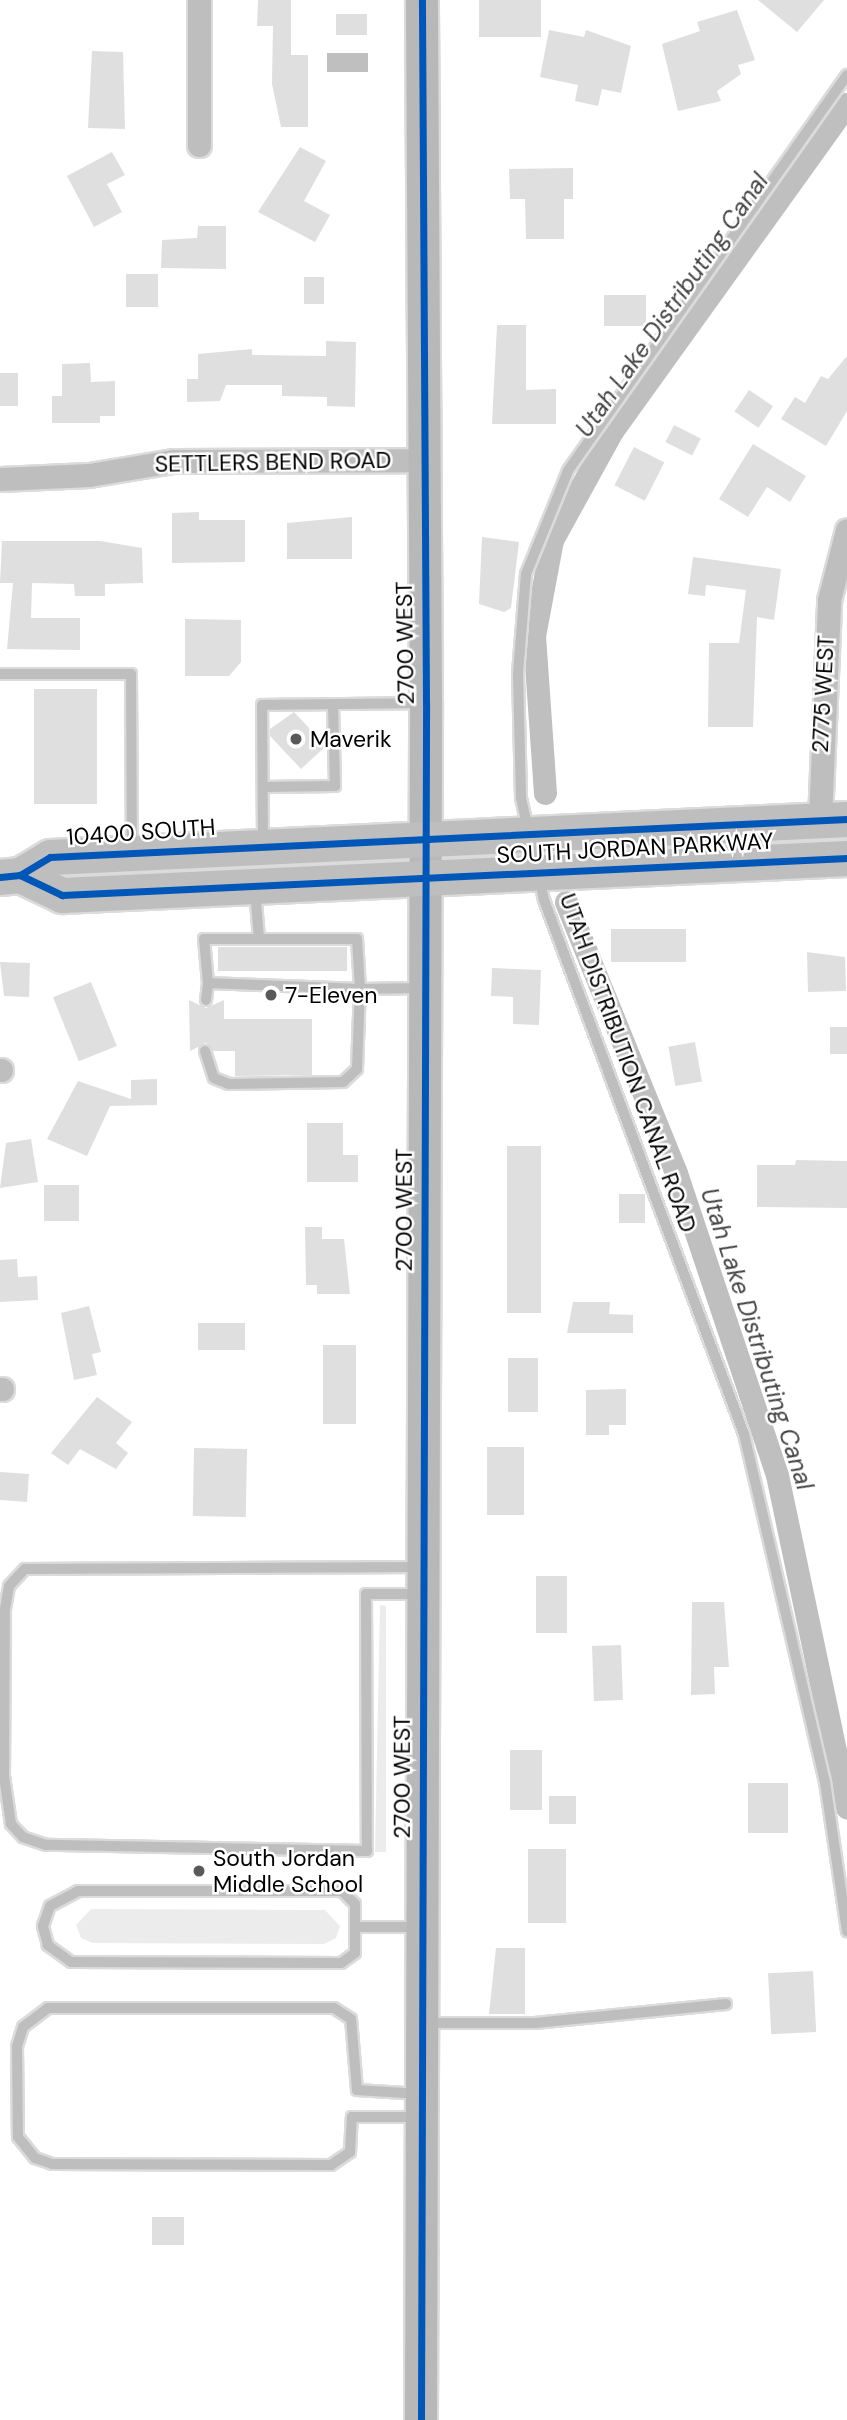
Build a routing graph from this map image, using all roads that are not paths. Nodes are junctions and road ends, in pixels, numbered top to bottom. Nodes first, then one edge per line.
1 (198, 0) edge
2 (422, 0) edge
3 (847, 75) edge
4 (199, 145) dead end
5 (422, 460) junction
6 (0, 479) edge
7 (847, 530) edge
8 (0, 674) edge
9 (426, 703) junction
10 (333, 704) junction
11 (262, 788) junction
12 (833, 819) edge
13 (529, 833) junction
14 (426, 837) junction
15 (263, 844) junction
16 (131, 852) junction
17 (847, 858) edge
18 (538, 872) junction
19 (10, 876) edge
20 (425, 878) junction
21 (254, 886) junction
22 (259, 939) junction
23 (208, 983) junction
24 (425, 988) junction
25 (360, 989) junction
26 (206, 1000) dead end
27 (205, 1051) dead end
28 (0, 1577) edge
29 (422, 1581) junction
30 (12, 1582) junction
31 (355, 1927) junction
32 (421, 1927) junction
33 (847, 1931) edge
34 (726, 2004) dead end
35 (420, 2023) junction
36 (420, 2106) junction
37 (421, 2420) edge

1 - 4 street
2 - 5 main road, 2700 WEST
3 - 13 lane, UTAH DISTRIBUTION CANAL ROAD
5 - 6 street, SETTLERS BEND ROAD
5 - 9 main road, 2700 WEST
7 - 12 street, 2775 WEST
8 - 16 lane
9 - 10 lane
9 - 14 main road, 2700 WEST
10 - 11 lane
10 - 11 lane
11 - 15 lane
12 - 13 main road, SOUTH JORDAN PARKWAY
13 - 14 main road, SOUTH JORDAN PARKWAY
13 - 18 lane, UTAH DISTRIBUTION CANAL ROAD
14 - 15 main road, 10400 SOUTH
14 - 20 main road, 2700 WEST
15 - 16 main road, 10400 SOUTH
16 - 19 main road, 10400 SOUTH
17 - 18 main road, SOUTH JORDAN PARKWAY
18 - 20 main road, SOUTH JORDAN PARKWAY
18 - 33 lane, UTAH DISTRIBUTION CANAL ROAD
19 - 21 main road, 10400 SOUTH
20 - 21 main road, 10400 SOUTH
20 - 24 main road, 2700 WEST
21 - 22 lane
22 - 23 lane
22 - 25 lane
23 - 25 lane
23 - 26 lane
24 - 25 lane
24 - 29 main road, 2700 WEST
25 - 27 lane
28 - 30 lane
29 - 30 lane
29 - 30 lane
29 - 32 main road, 2700 WEST
31 - 31 lane
31 - 32 lane
32 - 35 main road, 2700 WEST
34 - 35 lane
35 - 36 main road, 2700 WEST
36 - 36 lane
36 - 37 main road, 2700 WEST

